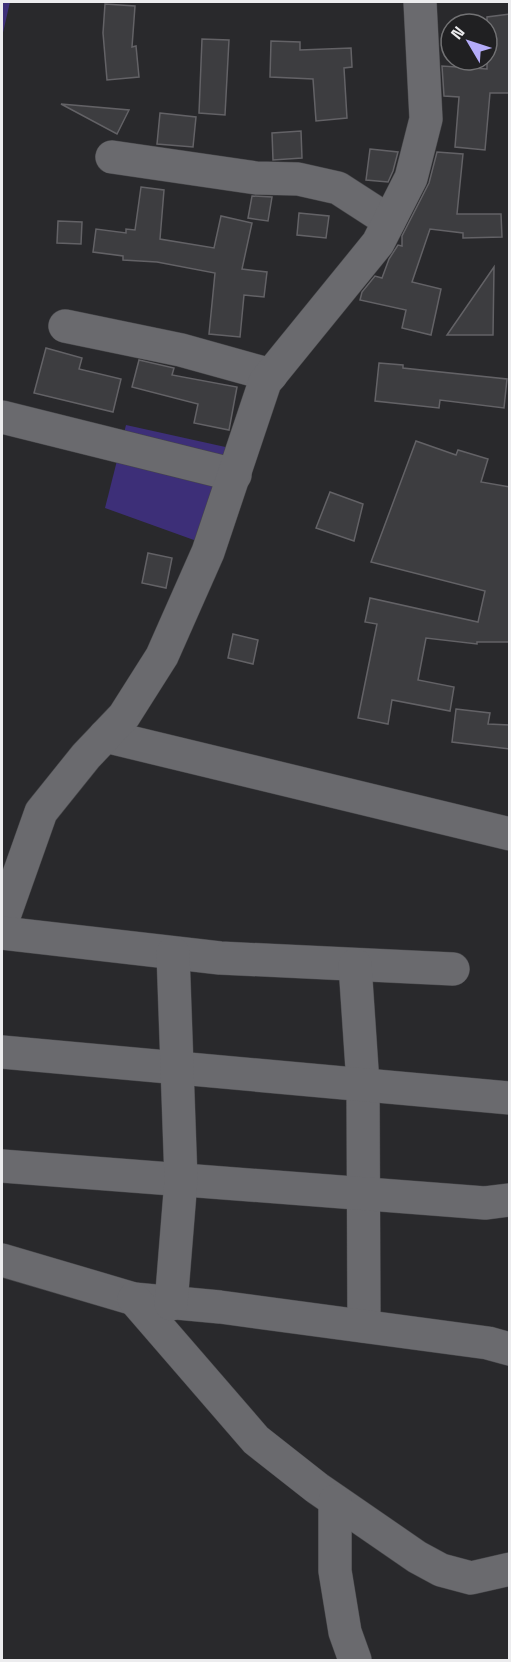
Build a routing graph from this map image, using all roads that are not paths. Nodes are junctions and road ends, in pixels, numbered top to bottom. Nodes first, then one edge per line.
1 (420, 2) edge
2 (112, 157) dead end
3 (389, 221) junction
4 (65, 326) dead end
5 (271, 375) junction
6 (2, 417) edge
7 (235, 475) junction
8 (105, 736) junction
9 (510, 834) edge
10 (2, 922) edge
11 (2, 933) edge
12 (173, 953) junction
13 (356, 964) junction
14 (453, 969) dead end
15 (2, 1052) edge
16 (176, 1067) junction
17 (363, 1084) junction
18 (510, 1098) edge
19 (2, 1166) edge
20 (181, 1180) junction
21 (363, 1194) junction
22 (510, 1200) edge
23 (2, 1260) edge
24 (134, 1299) junction
25 (171, 1304) junction
26 (364, 1326) junction
27 (510, 1349) edge
28 (335, 1501) junction
29 (510, 1569) edge
30 (355, 1660) edge

1 - 3 street
2 - 3 street
3 - 5 street
4 - 5 street
5 - 7 street
6 - 7 street
7 - 8 street
8 - 9 street
8 - 10 street
11 - 12 street
12 - 13 street
12 - 16 street
13 - 14 street
13 - 17 street
15 - 16 street
16 - 17 street
16 - 20 street
17 - 18 street
17 - 21 street
19 - 20 street
20 - 21 street
20 - 25 street
21 - 22 street
21 - 26 street
23 - 24 street
24 - 25 street
24 - 28 street
25 - 26 street
26 - 27 street
28 - 29 street
28 - 30 street

